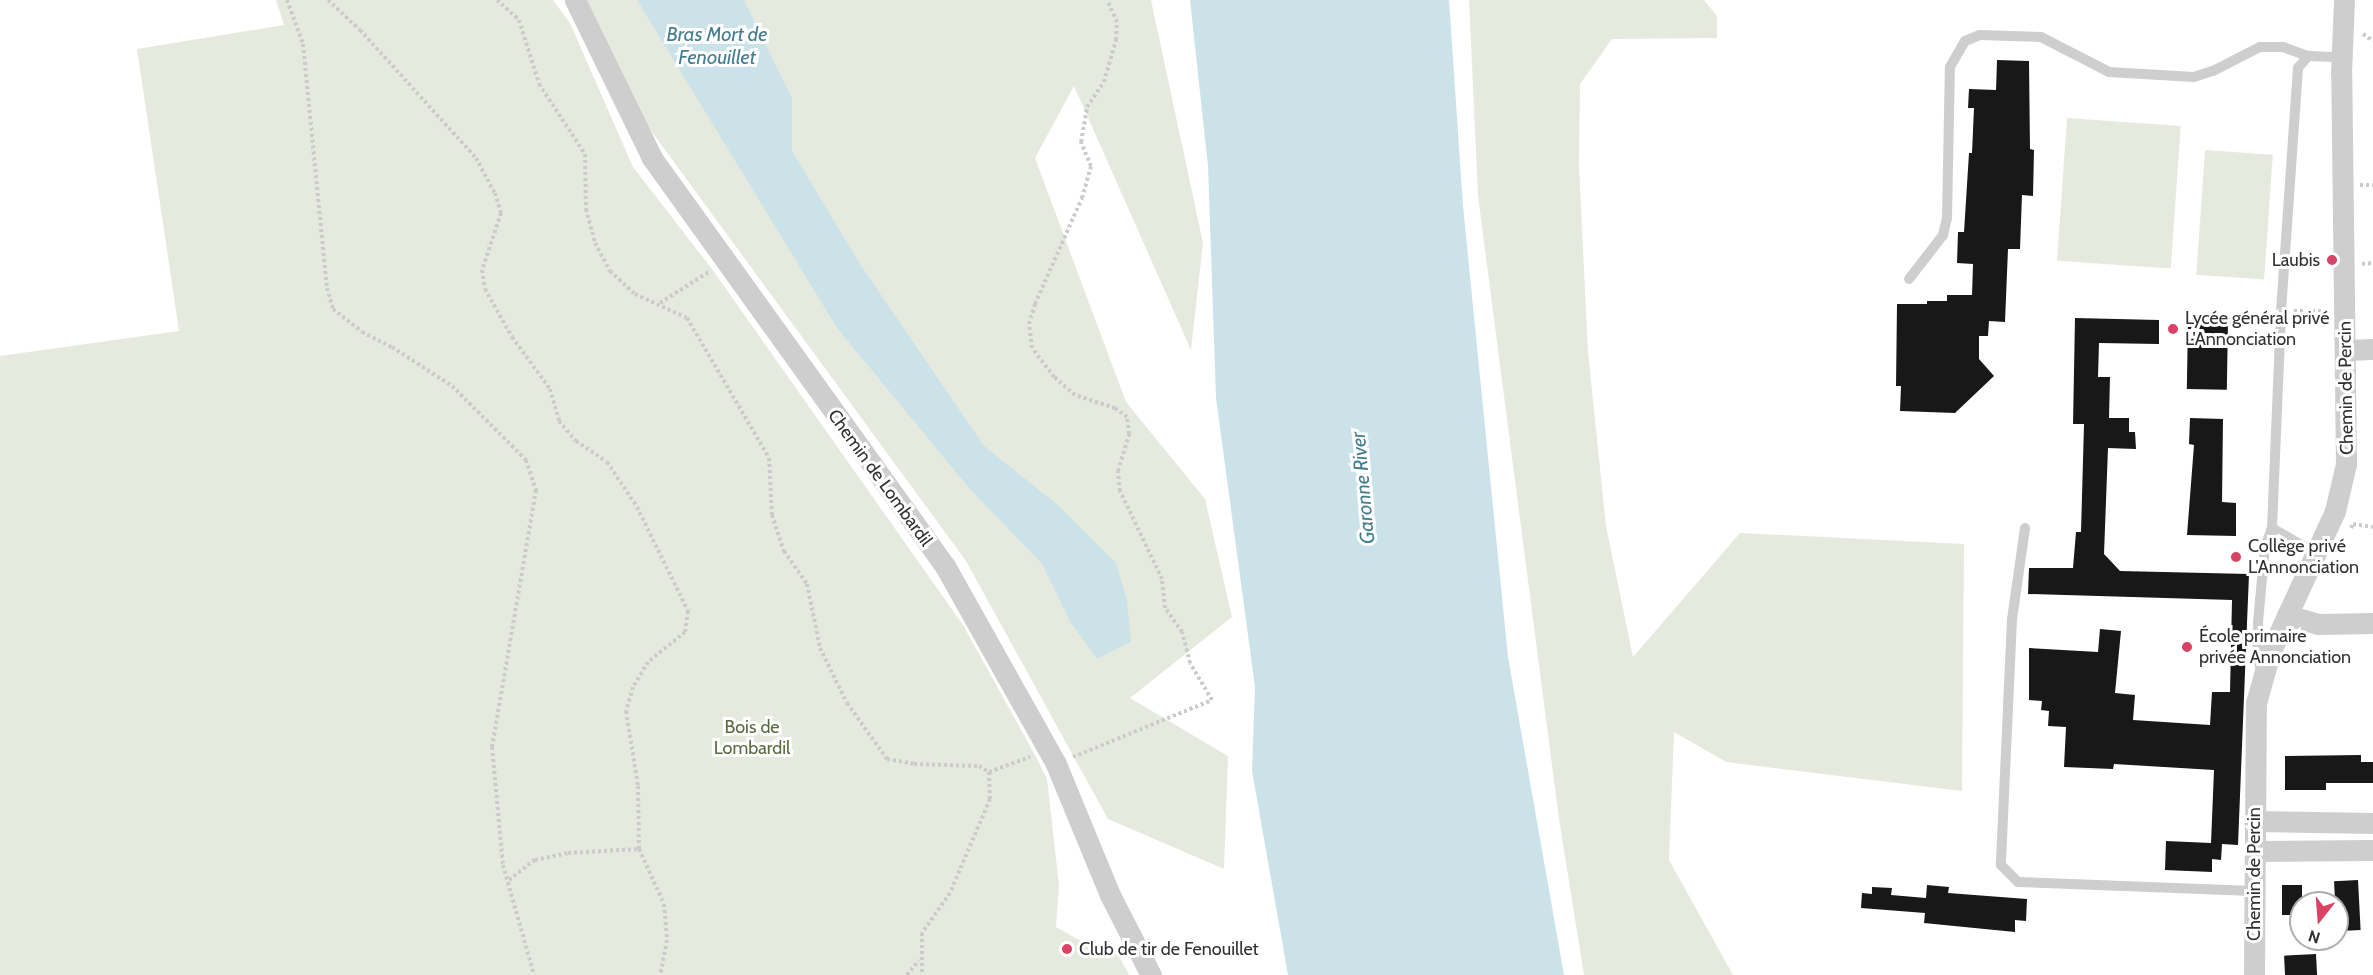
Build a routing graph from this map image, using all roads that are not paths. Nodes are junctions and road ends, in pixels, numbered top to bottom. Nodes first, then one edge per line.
1 (575, 0) edge
2 (2344, 0) edge
3 (2307, 56) junction
4 (2341, 57) junction
5 (1910, 279) dead end
6 (2373, 349) edge
7 (2346, 350) junction
8 (2025, 528) dead end
9 (2272, 528) junction
10 (2315, 553) junction
11 (2287, 615) junction
12 (2373, 623) edge
13 (2262, 673) junction
14 (2254, 821) junction
15 (2373, 823) edge
16 (2373, 850) edge
17 (2254, 851) junction
18 (2253, 891) junction
19 (1151, 975) edge
20 (2254, 975) edge

1 - 19 street, Chemin de Lombardil
2 - 4 street, Chemin de Percin
3 - 4 lane
3 - 5 lane
3 - 9 lane
4 - 7 street, Chemin de Percin
6 - 7 street
7 - 10 street, Chemin de Percin
8 - 18 lane
9 - 10 lane
9 - 13 lane
10 - 11 street, Chemin de Percin
11 - 12 street
11 - 13 street, Chemin de Percin
13 - 14 street, Chemin de Percin
14 - 15 street
14 - 17 street, Chemin de Percin
16 - 17 street
17 - 18 street, Chemin de Percin
18 - 20 street, Chemin de Percin

